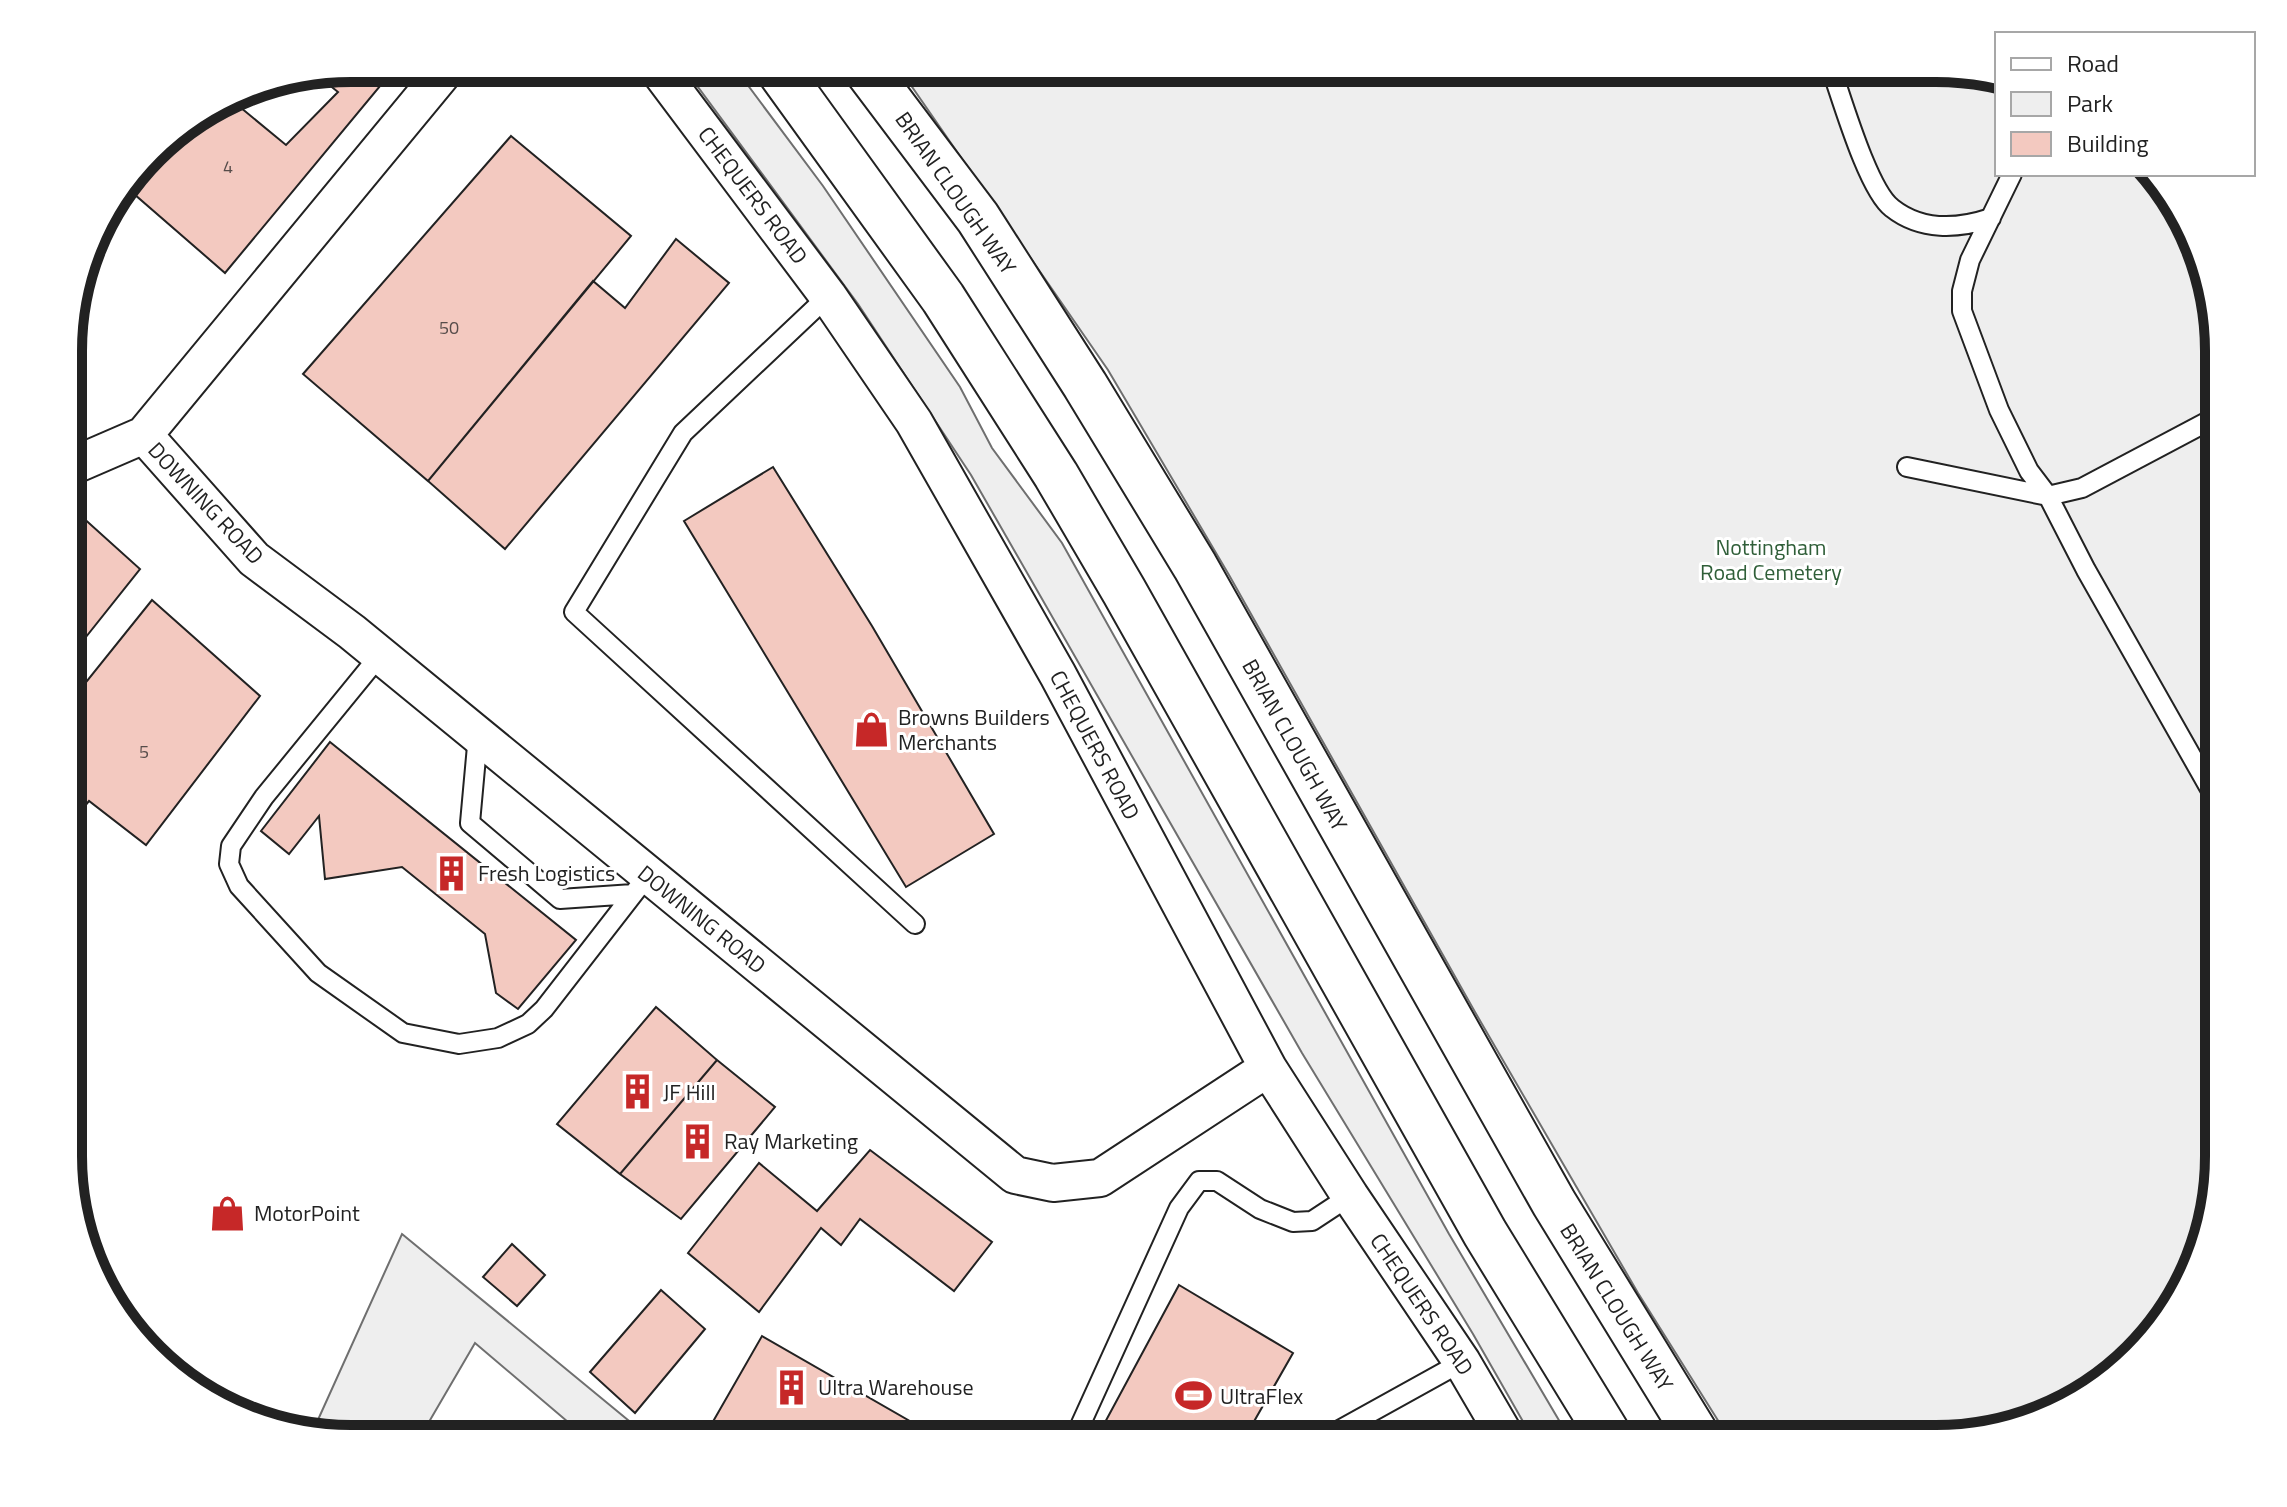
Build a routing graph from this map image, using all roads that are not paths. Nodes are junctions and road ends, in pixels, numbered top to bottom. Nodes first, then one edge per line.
1 (435, 82) edge
2 (668, 82) edge
3 (787, 82) edge
4 (876, 82) edge
5 (1836, 82) edge
6 (2011, 176) edge
7 (1991, 218) junction
8 (828, 296) junction
9 (2204, 423) edge
10 (144, 435) junction
11 (82, 465) edge
12 (1907, 467) dead end
13 (2048, 496) junction
14 (380, 655) junction
15 (478, 735) junction
16 (2204, 778) edge
17 (640, 884) junction
18 (915, 924) dead end
19 (1268, 1068) junction
20 (1350, 1196) junction
21 (1462, 1362) junction
22 (1349, 1424) edge
23 (1498, 1424) edge
24 (1602, 1424) edge
25 (1690, 1424) edge
26 (1081, 1425) edge

1 - 10 street
2 - 8 street, CHEQUERS ROAD
3 - 24 highway
4 - 25 highway, BRIAN CLOUGH WAY
5 - 7 lane
6 - 7 lane
7 - 13 lane
8 - 18 lane
8 - 19 street, CHEQUERS ROAD
9 - 13 lane
10 - 11 street
10 - 14 street, DOWNING ROAD
12 - 13 lane
13 - 16 lane
14 - 15 street, DOWNING ROAD
14 - 17 lane
15 - 17 street, DOWNING ROAD
15 - 17 lane
17 - 19 street, DOWNING ROAD
19 - 20 street, CHEQUERS ROAD
20 - 21 street, CHEQUERS ROAD
20 - 26 lane
21 - 22 lane
21 - 23 street, CHEQUERS ROAD

